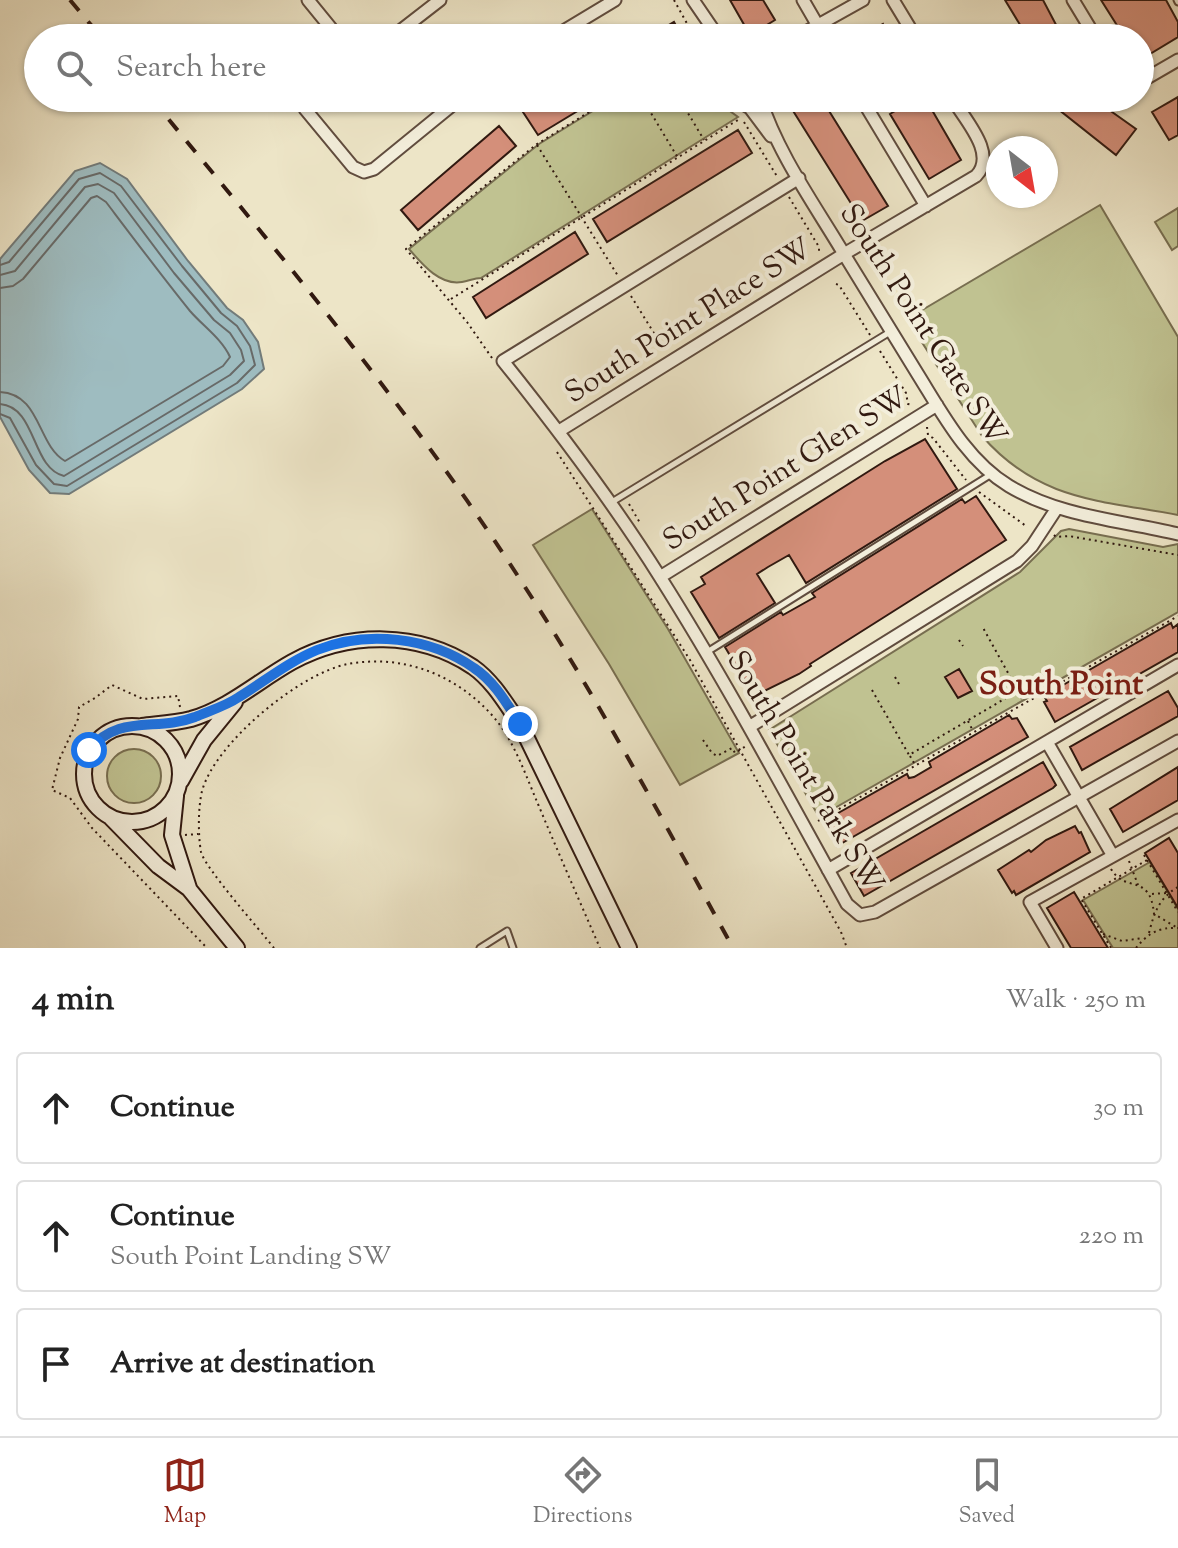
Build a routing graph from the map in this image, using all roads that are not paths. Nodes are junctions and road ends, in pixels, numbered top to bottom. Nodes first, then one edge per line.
1 (308, 0) edge
2 (440, 0) edge
3 (615, 0) edge
4 (693, 0) edge
5 (803, 0) edge
6 (863, 0) edge
7 (893, 0) edge
8 (1073, 0) edge
9 (328, 24) edge
10 (409, 24) edge
11 (575, 24) edge
12 (707, 24) edge
13 (817, 24) edge
14 (821, 24) edge
15 (908, 24) edge
16 (1088, 24) edge
17 (1178, 60) edge
18 (1154, 74) edge
19 (308, 112) edge
20 (444, 112) edge
21 (753, 112) edge
22 (766, 112) edge
23 (869, 112) edge
24 (960, 112) edge
25 (788, 159) junction
26 (799, 178) junction
27 (926, 206) junction
28 (844, 254) junction
29 (891, 331) junction
30 (937, 405) junction
31 (559, 431) junction
32 (991, 474) junction
33 (610, 503) junction
34 (1057, 508) junction
35 (1177, 533) edge
36 (660, 577) junction
37 (706, 653) junction
38 (1178, 665) edge
39 (237, 699) junction
40 (142, 726) junction
41 (749, 727) junction
42 (1178, 741) edge
43 (1047, 742) junction
44 (178, 789) junction
45 (1078, 796) junction
46 (111, 818) junction
47 (1178, 820) edge
48 (1114, 855) junction
49 (828, 870) junction
50 (189, 889) junction
51 (237, 948) edge
52 (480, 948) edge
53 (513, 948) edge
54 (629, 948) edge
55 (1057, 948) edge

1 - 9 street
2 - 10 street
3 - 11 street
4 - 12 street
5 - 13 street
6 - 14 street
7 - 15 street
8 - 16 street
17 - 18 street
19 - 20 street
21 - 25 street, South Point Gate SW
22 - 25 street, South Point Gate SW
23 - 27 street
24 - 27 street, South Point Place SW
25 - 26 street, South Point Gate SW
26 - 28 street, South Point Gate SW
26 - 31 street, South Point Park SW
27 - 28 street, South Point Place SW
28 - 29 street, South Point Gate SW
28 - 31 street, South Point Place SW
29 - 30 street, South Point Gate SW
29 - 33 lane
30 - 32 street, South Point Gate SW
30 - 36 street, South Point Glen SW
31 - 33 street, South Point Park SW
32 - 34 street, South Point Gate SW
32 - 37 lane
33 - 36 street, South Point Park SW
34 - 35 street, South Point Gate SW
34 - 41 street
36 - 37 street, South Point Park SW
37 - 41 street, South Point Park SW
38 - 43 street
39 - 40 main road
39 - 44 main road
39 - 54 main road
40 - 44 main road
40 - 46 main road
41 - 49 street, South Point Park SW
42 - 45 street, South Point Park SW
43 - 45 street
43 - 49 street
44 - 46 main road
44 - 50 main road
45 - 48 street
45 - 49 street, South Point Park SW
46 - 50 main road
47 - 48 street
48 - 55 street
50 - 51 main road
52 - 53 lane

